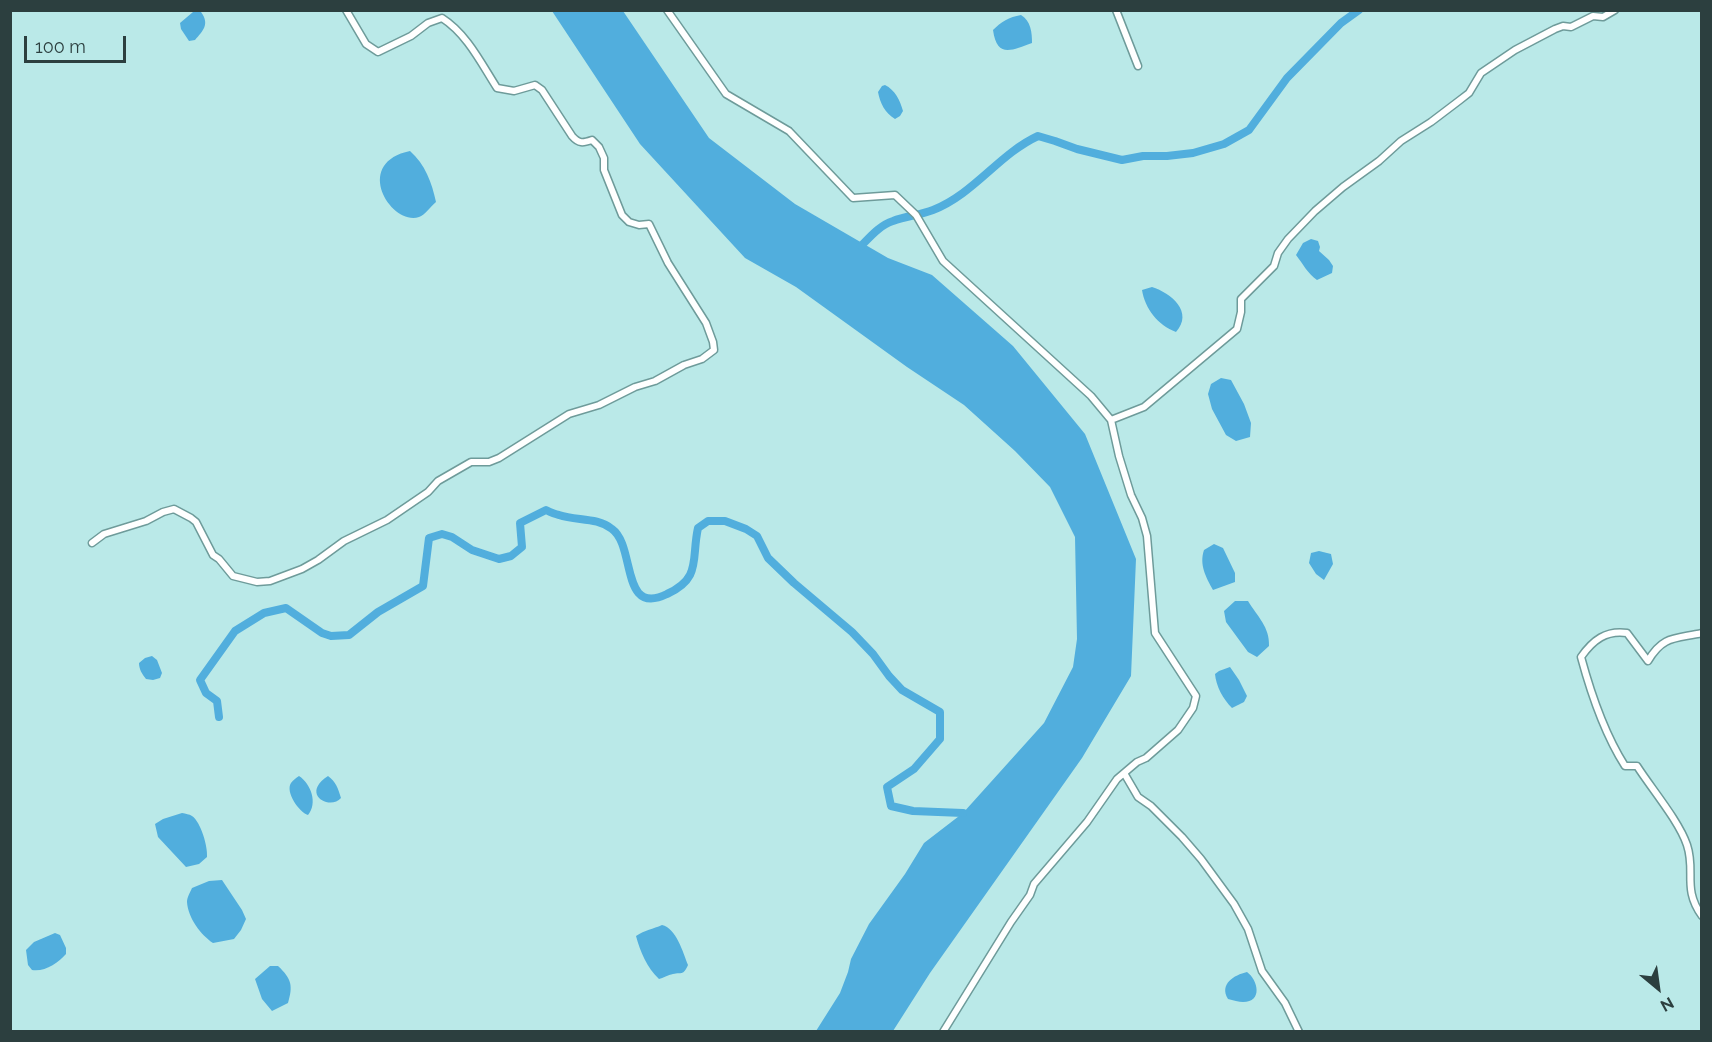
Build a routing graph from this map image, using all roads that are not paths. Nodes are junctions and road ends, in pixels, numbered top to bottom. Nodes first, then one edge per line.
1 (346, 10) edge
2 (667, 10) edge
3 (1116, 10) edge
4 (1615, 10) edge
5 (1138, 66) dead end
6 (1111, 420) junction
7 (92, 543) dead end
8 (1701, 633) edge
9 (1124, 773) junction
10 (1701, 916) edge
11 (943, 1032) edge
12 (1299, 1032) edge

1 - 7 street
2 - 6 street
3 - 5 street
4 - 6 street
6 - 9 street
8 - 10 street
9 - 11 street
9 - 12 street

